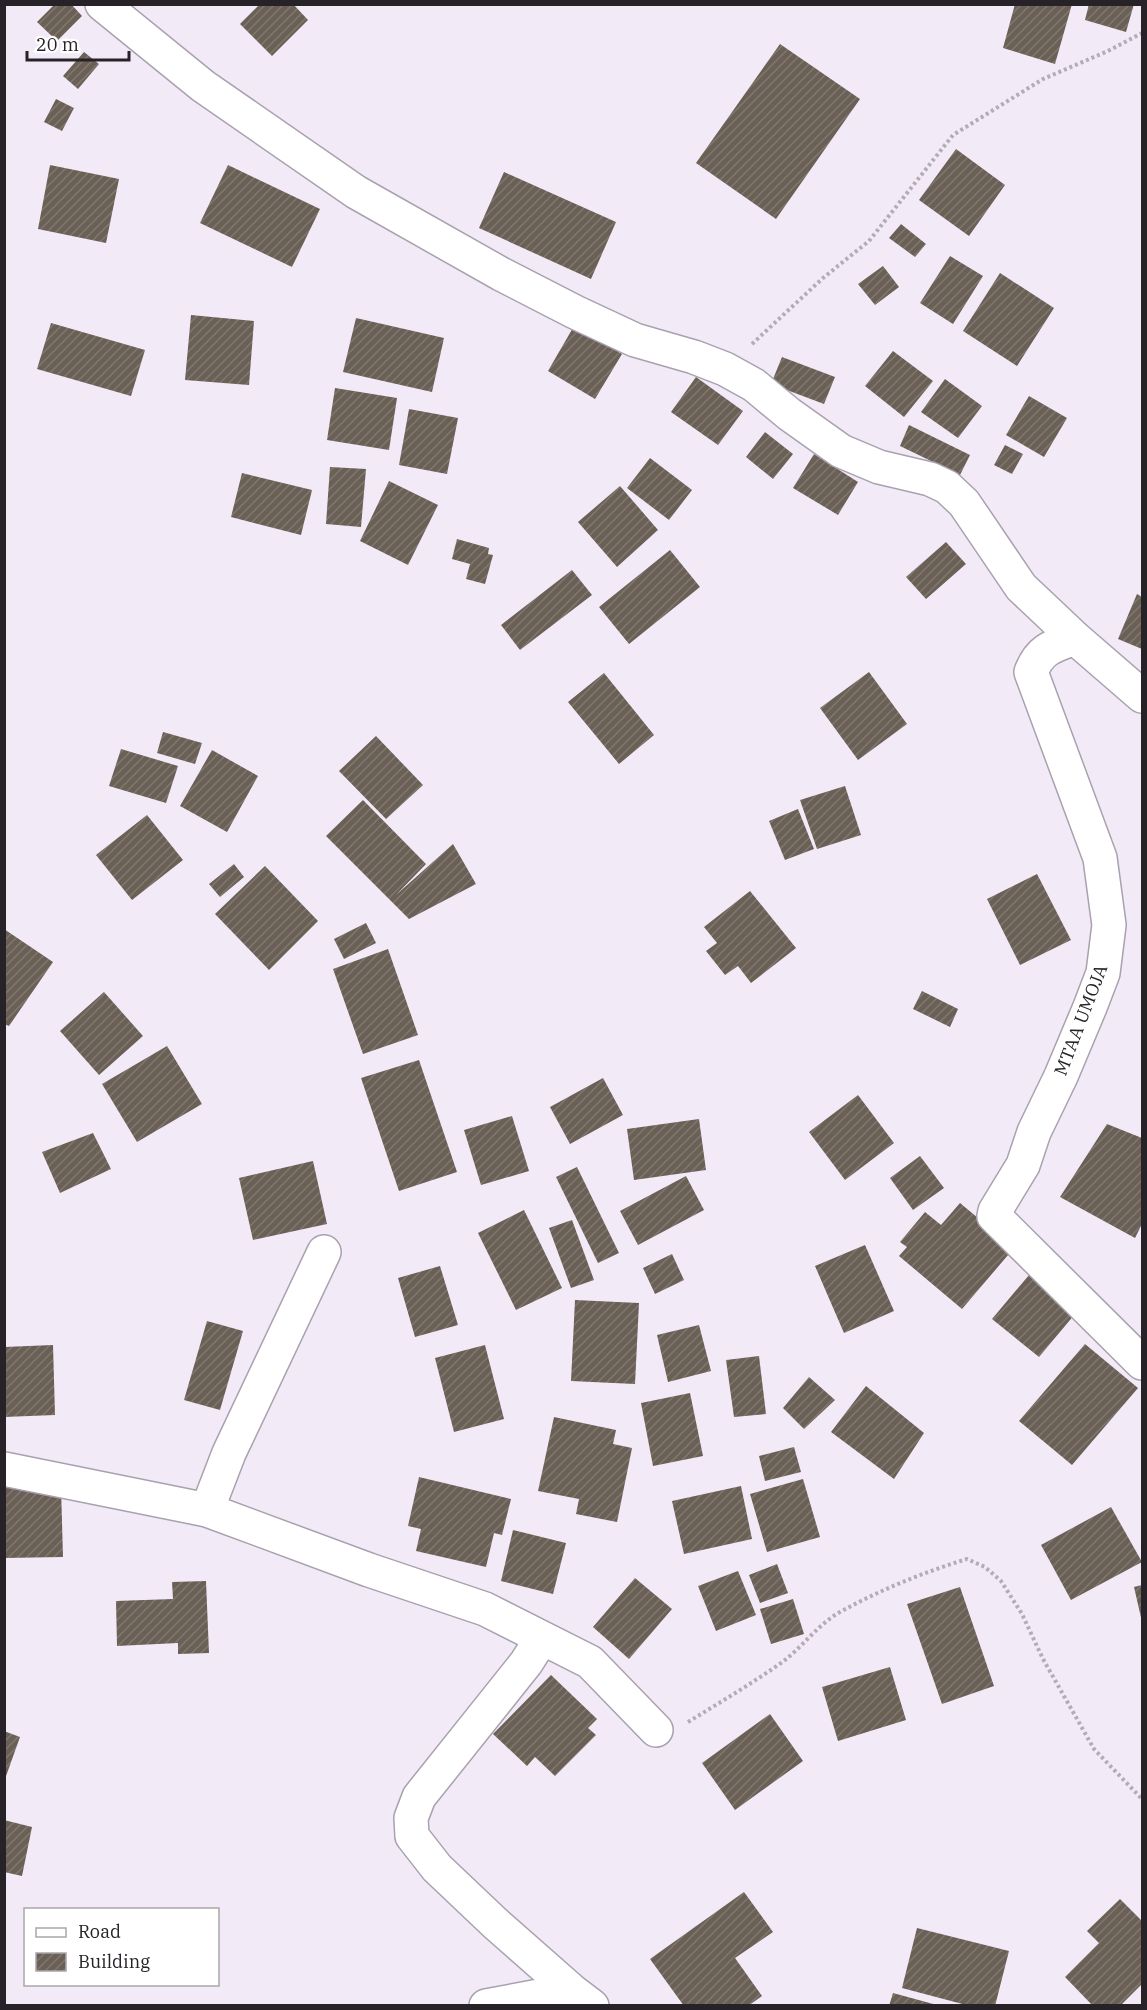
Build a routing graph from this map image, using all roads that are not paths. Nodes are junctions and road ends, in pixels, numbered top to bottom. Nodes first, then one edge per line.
1 (102, 4) edge
2 (1075, 638) junction
3 (1143, 696) edge
4 (324, 1252) dead end
5 (1143, 1363) edge
6 (4, 1469) edge
7 (207, 1510) junction
8 (542, 1638) junction
9 (656, 1730) road end
10 (582, 1998) edge
11 (486, 2006) edge

1 - 2 street
2 - 3 street
2 - 5 street, MTAA UMOJA
4 - 7 street
6 - 7 street
7 - 8 street
8 - 9 street
8 - 10 street
10 - 11 street

